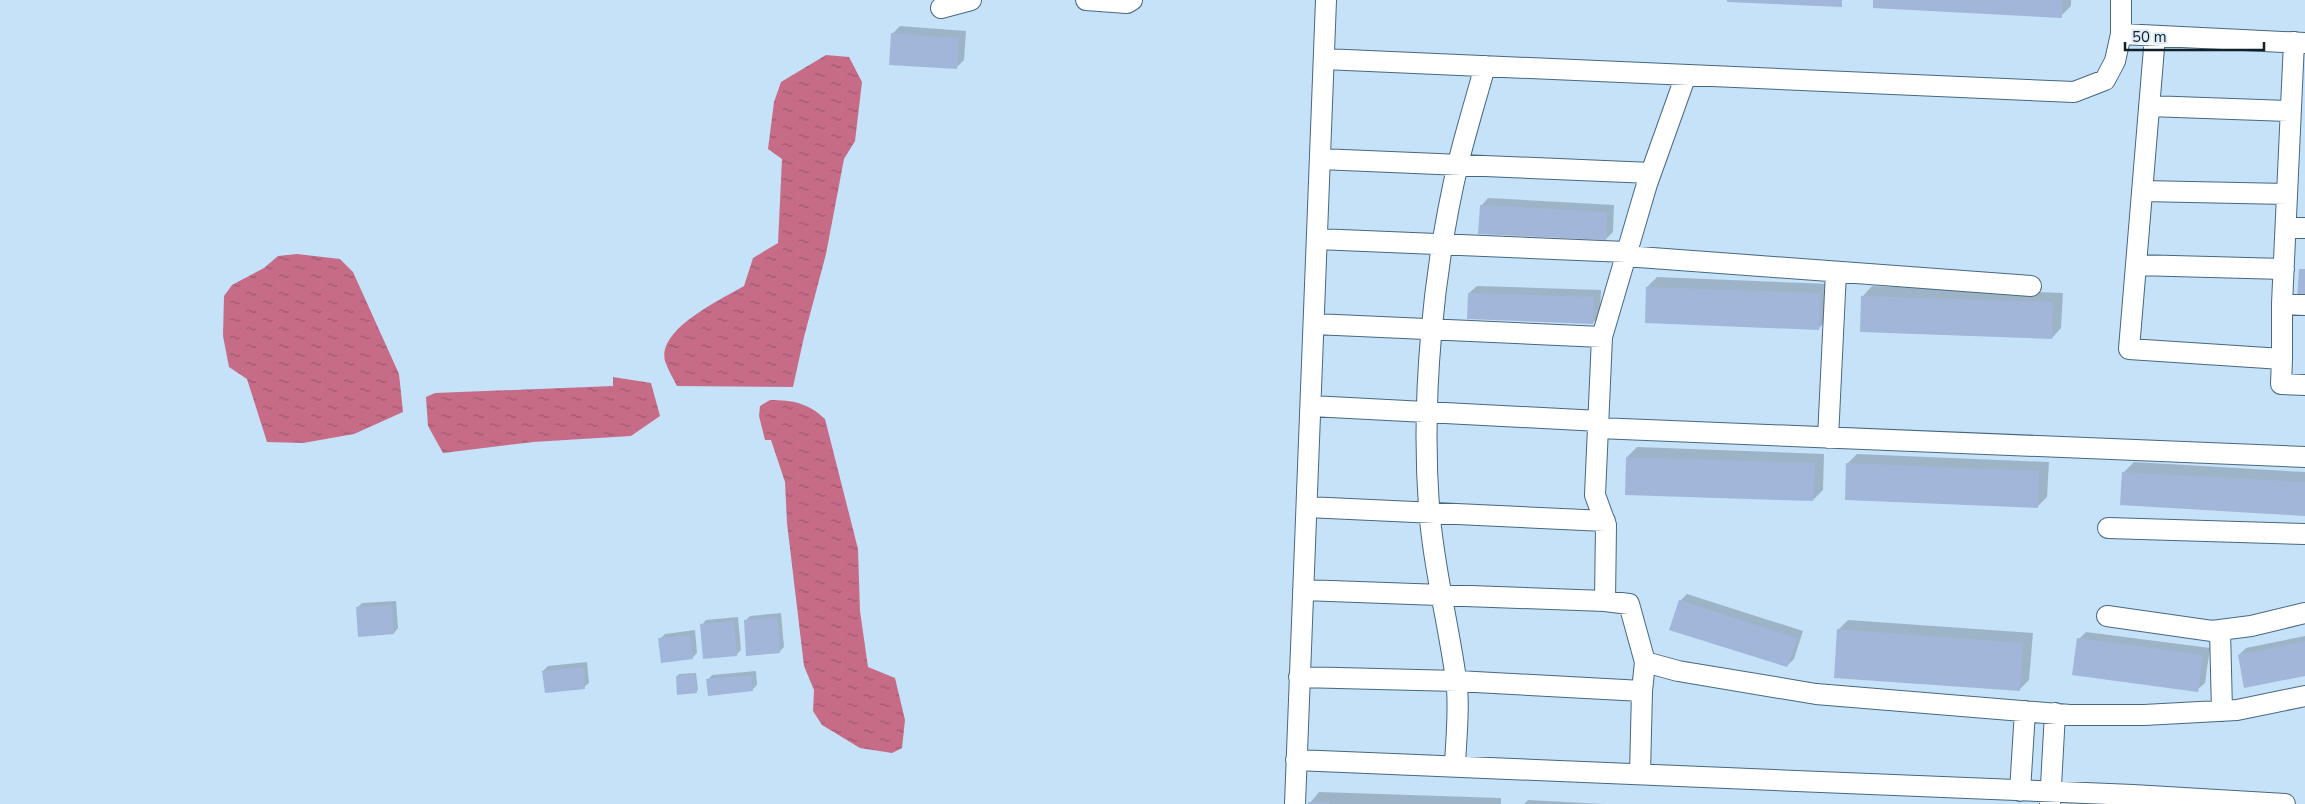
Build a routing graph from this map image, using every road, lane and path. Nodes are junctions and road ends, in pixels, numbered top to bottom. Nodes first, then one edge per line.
1 (971, 0) edge
2 (1086, 0) edge
3 (1132, 0) edge
4 (1326, 0) edge
5 (2121, 0) edge
6 (940, 8) dead end
7 (2121, 34) junction
8 (2155, 36) junction
9 (2299, 43) edge
10 (1324, 59) junction
11 (1486, 66) junction
12 (1686, 75) junction
13 (2149, 106) junction
14 (2291, 111) junction
15 (2297, 136) edge
16 (1320, 159) junction
17 (1458, 164) junction
18 (1651, 172) junction
19 (2142, 191) junction
20 (2287, 194) junction
21 (2295, 228) edge
22 (1317, 239) junction
23 (1443, 244) junction
24 (1625, 254) junction
25 (2136, 265) junction
26 (2284, 269) junction
27 (1836, 272) junction
28 (2031, 286) dead end
29 (2282, 304) junction
30 (2305, 305) edge
31 (1314, 324) junction
32 (1433, 329) junction
33 (1602, 337) junction
34 (2282, 359) junction
35 (2305, 385) edge
36 (1311, 406) junction
37 (1427, 413) junction
38 (1598, 424) junction
39 (1828, 438) junction
40 (2305, 457) edge
41 (1306, 508) junction
42 (1430, 513) junction
43 (1605, 521) junction
44 (2108, 528) dead end
45 (2305, 534) edge
46 (1303, 590) junction
47 (1441, 595) junction
48 (1605, 601) junction
49 (2305, 613) edge
50 (2107, 616) dead end
51 (2220, 630) junction
52 (1645, 662) junction
53 (1299, 676) junction
54 (1457, 681) junction
55 (1642, 691) junction
56 (2305, 696) edge
57 (2025, 711) junction
58 (2222, 711) junction
59 (2055, 713) junction
60 (1296, 760) junction
61 (1455, 766) junction
62 (1640, 774) junction
63 (2016, 795) edge
64 (2050, 798) edge
65 (1295, 804) edge
66 (2285, 804) edge

1 - 6 street
2 - 3 street
4 - 10 street
5 - 7 street
7 - 8 street
7 - 12 street
8 - 9 street
8 - 13 street
9 - 14 street
10 - 11 street
10 - 16 street
11 - 12 street
11 - 17 street
12 - 18 street
13 - 14 street
13 - 19 street
14 - 15 street
15 - 20 street
16 - 17 street
16 - 22 street
17 - 18 street
17 - 23 street
18 - 24 street
19 - 20 street
19 - 25 street
20 - 21 street
21 - 26 street
22 - 23 street
22 - 31 street
23 - 24 street
23 - 32 street
24 - 27 street
24 - 33 street
25 - 26 street
25 - 34 street
26 - 29 street
27 - 28 street
27 - 39 street
29 - 30 street
29 - 34 street
31 - 32 street
31 - 36 street
32 - 33 street
32 - 37 street
33 - 38 street
34 - 35 street
36 - 37 street
36 - 41 street
37 - 38 street
37 - 42 street
38 - 39 street
38 - 43 street
39 - 40 street
41 - 42 street
41 - 46 street
42 - 43 street
42 - 47 street
43 - 48 street
44 - 45 street
46 - 47 street
46 - 53 street
47 - 48 street
47 - 54 street
48 - 52 street
49 - 51 street
50 - 51 street
51 - 58 street
52 - 55 street
52 - 57 street
53 - 54 street
53 - 60 street
54 - 55 street
54 - 61 street
55 - 62 street
56 - 58 street
57 - 59 street
57 - 63 street
58 - 59 street
59 - 64 street
60 - 61 street
60 - 65 street
61 - 62 street
62 - 63 street
63 - 64 street
64 - 66 street

